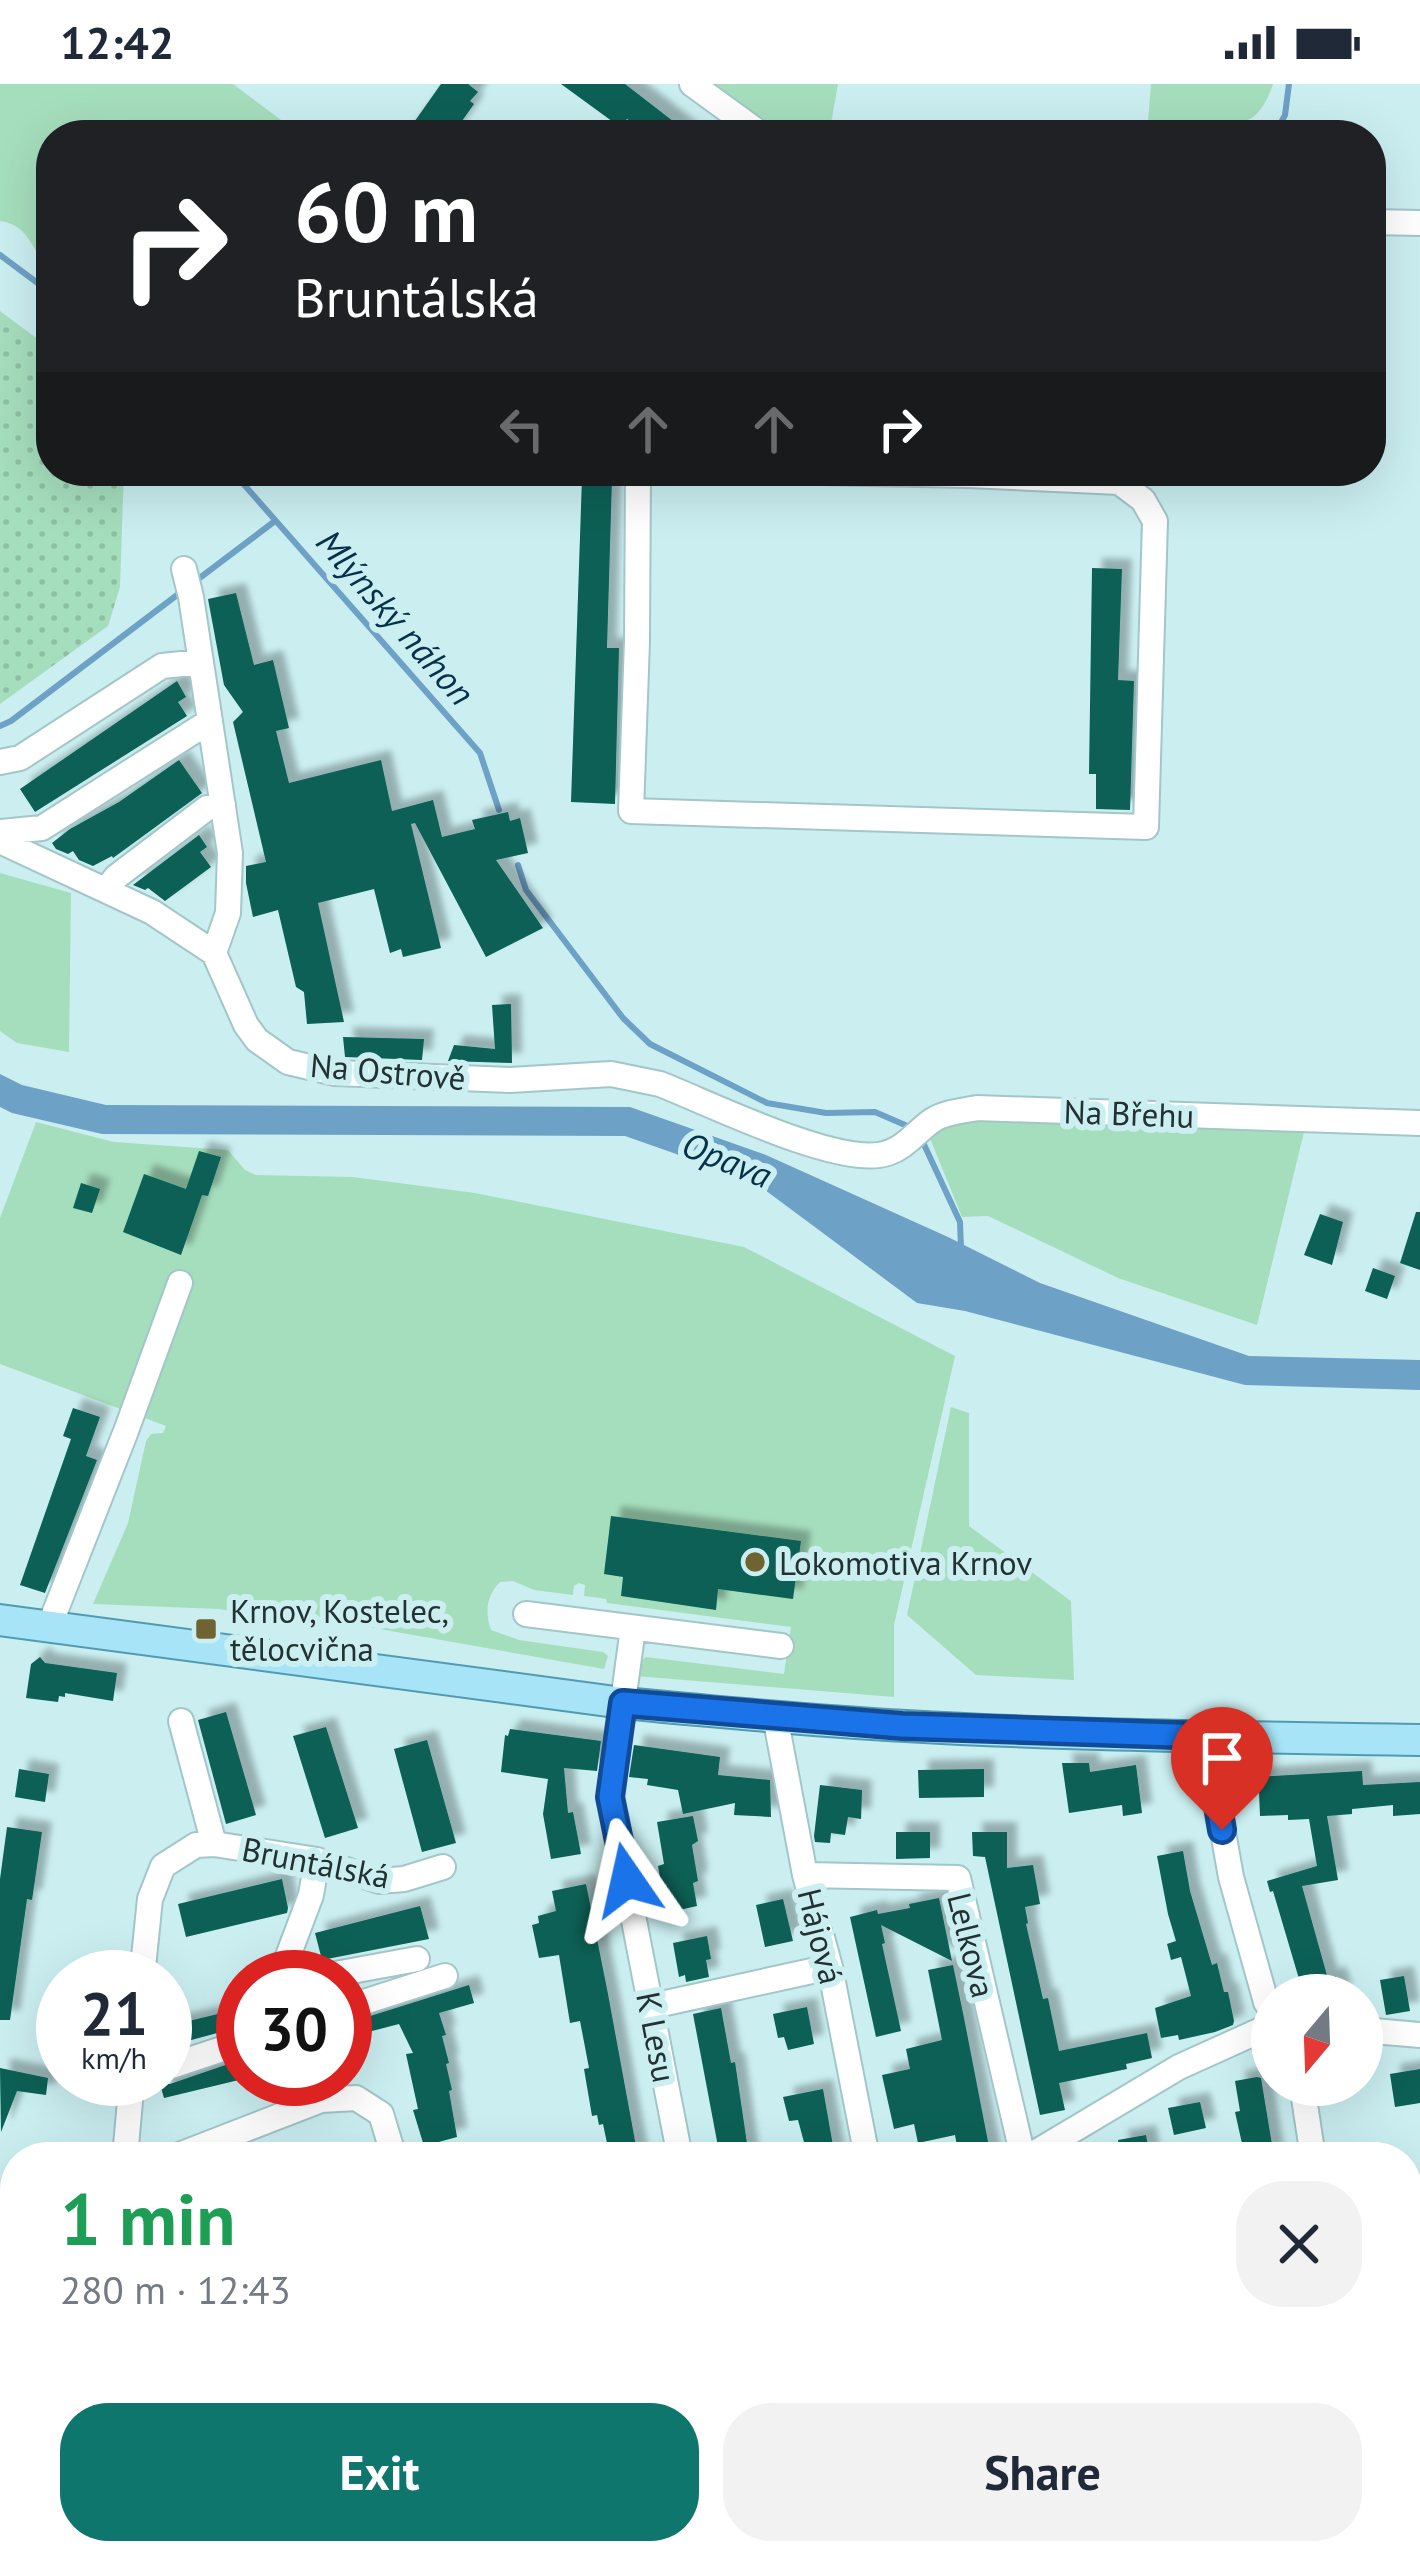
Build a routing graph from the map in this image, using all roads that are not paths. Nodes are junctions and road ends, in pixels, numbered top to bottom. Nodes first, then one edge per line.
1 (692, 84) edge
2 (741, 120) edge
3 (1386, 222) edge
4 (1420, 223) edge
5 (638, 486) edge
6 (1124, 486) edge
7 (187, 580) dead end
8 (201, 662) junction
9 (210, 721) junction
10 (0, 762) edge
11 (223, 805) junction
12 (0, 836) edge
13 (106, 890) junction
14 (214, 953) junction
15 (1420, 1124) edge
16 (852, 1154) joint
17 (179, 1283) dead end
18 (526, 1614) dead end
19 (0, 1620) edge
20 (49, 1627) junction
21 (633, 1628) junction
22 (781, 1646) dead end
23 (623, 1703) junction
24 (776, 1716) junction
25 (181, 1720) dead end
26 (1206, 1736) junction
27 (1420, 1740) edge
28 (214, 1844) junction
29 (317, 1860) junction
30 (443, 1867) dead end
31 (805, 1875) junction
32 (145, 1950) edge
33 (290, 1950) edge
34 (417, 1959) dead end
35 (372, 1967) edge
36 (830, 1967) junction
37 (1258, 1974) edge
38 (445, 1976) dead end
39 (372, 1999) edge
40 (652, 2006) junction
41 (1383, 2032) edge
42 (1251, 2034) edge
43 (1420, 2035) edge
44 (130, 2106) edge
45 (1305, 2106) edge
46 (126, 2142) edge
47 (213, 2142) edge
48 (389, 2142) edge
49 (677, 2142) edge
50 (864, 2142) edge
51 (1022, 2142) edge
52 (1052, 2142) edge
53 (1311, 2142) edge

1 - 2 street
3 - 4 street
5 - 6 street
7 - 8 street
8 - 9 street
8 - 10 street
9 - 11 street
9 - 12 street
11 - 13 street
11 - 14 street
12 - 13 street
13 - 14 street
14 - 16 street, Na Ostrově
15 - 16 street, Na Břehu
17 - 20 street
18 - 21 street
19 - 20 main road
20 - 23 main road
21 - 22 street
21 - 23 street, K Lesu
23 - 24 main road
23 - 40 street, K Lesu
24 - 26 main road
24 - 31 street, Hájová
25 - 28 street
26 - 27 main road
26 - 37 street
28 - 29 street, Bruntálská
28 - 32 street, Bruntálská
29 - 30 street, Bruntálská
29 - 33 street
31 - 36 street, Hájová
31 - 51 street, Lelkova
34 - 35 street
36 - 40 street
36 - 50 street, Hájová
38 - 39 street
40 - 49 street, K Lesu
41 - 43 street
42 - 52 street
44 - 46 street
45 - 53 street
47 - 48 street

